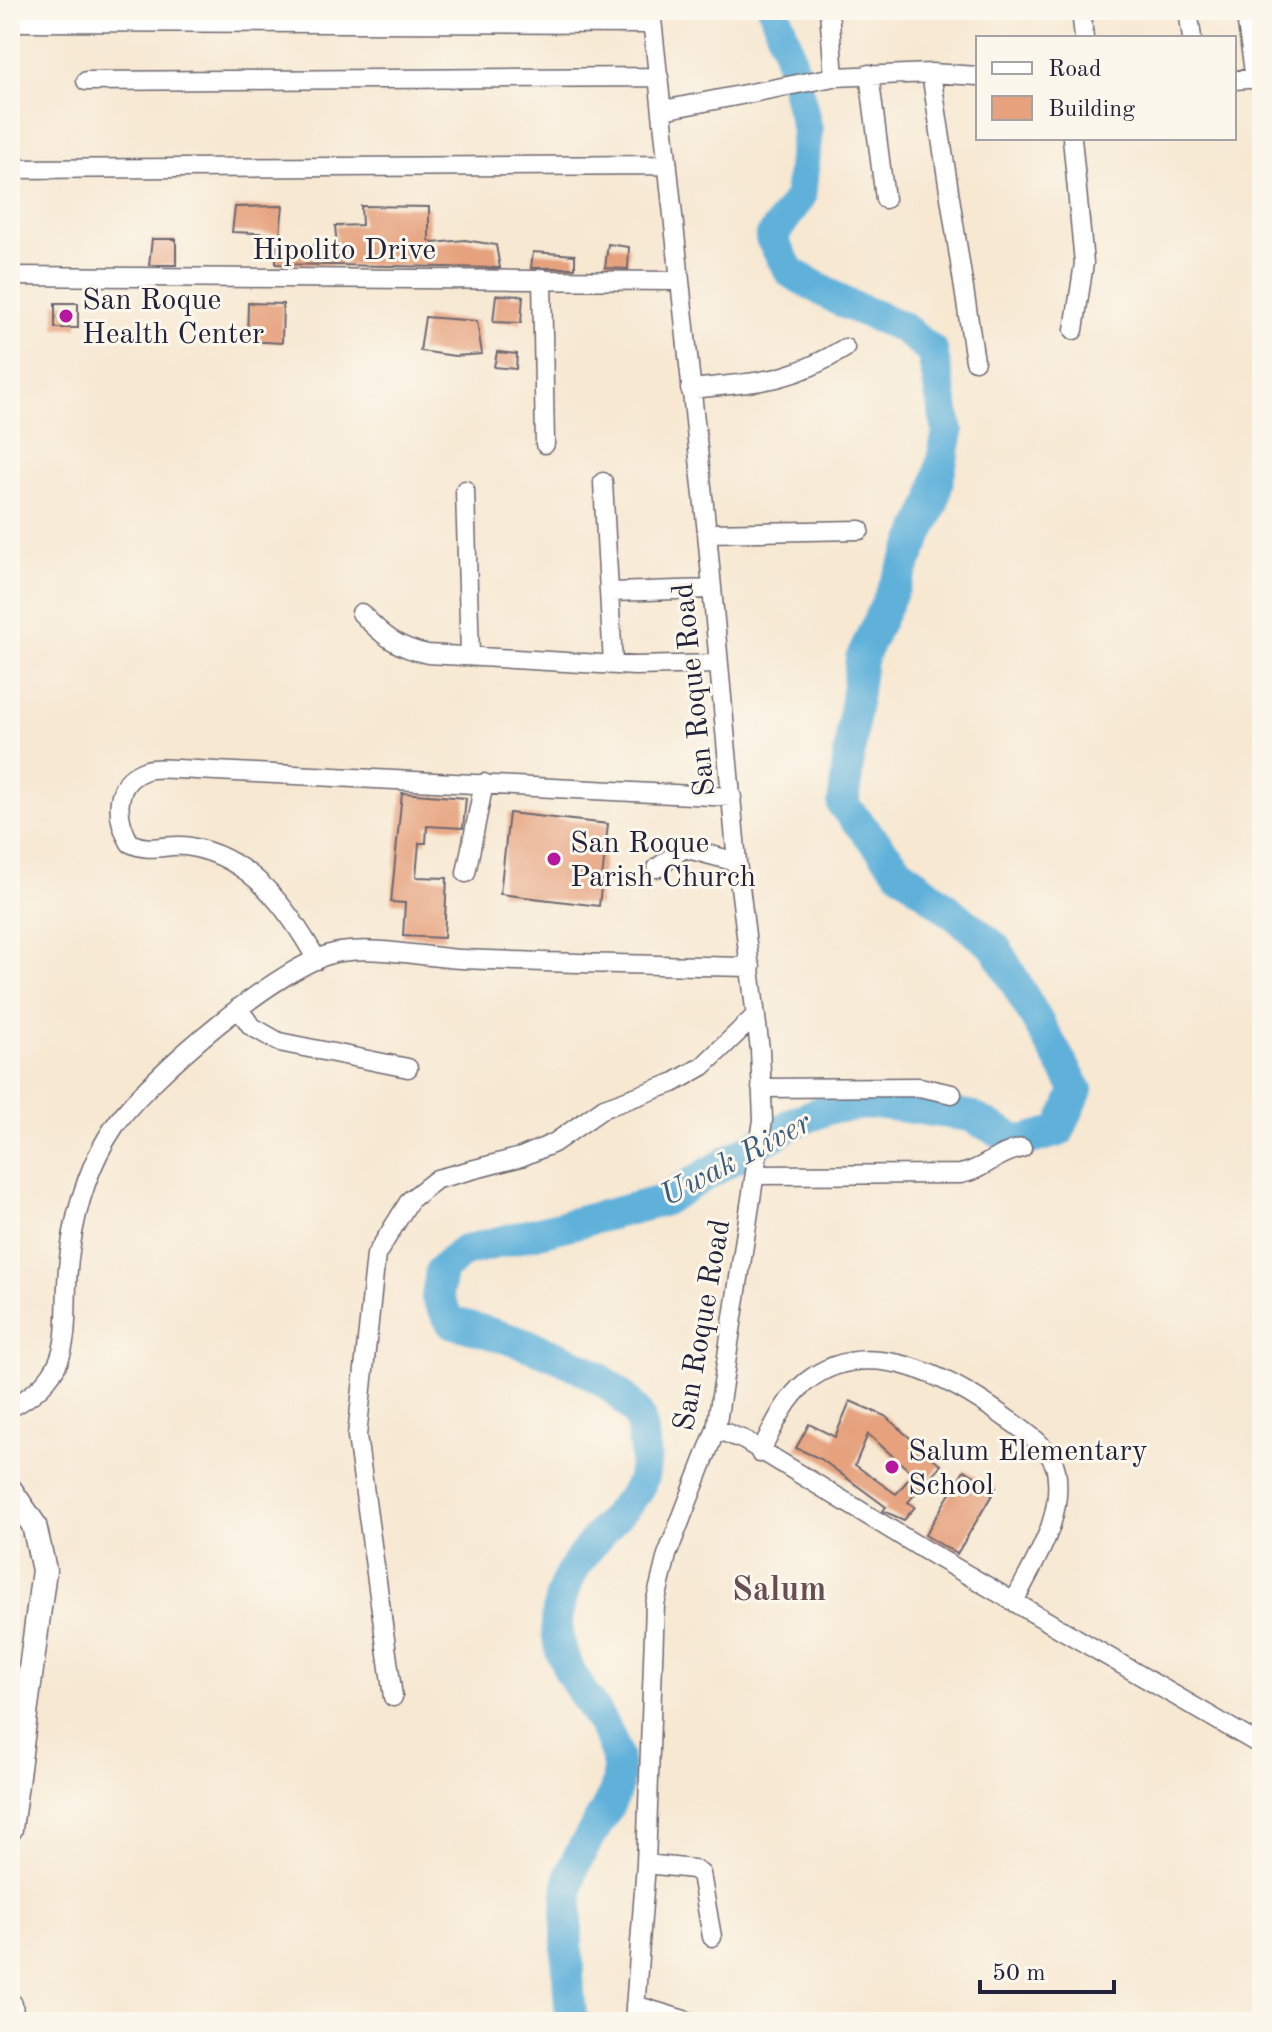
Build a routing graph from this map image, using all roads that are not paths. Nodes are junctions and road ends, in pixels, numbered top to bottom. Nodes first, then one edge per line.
1 (829, 10) edge
2 (1081, 10) edge
3 (1188, 10) edge
4 (1245, 10) edge
5 (652, 17) edge
6 (10, 22) edge
7 (1084, 36) edge
8 (1192, 36) edge
9 (931, 73) junction
10 (869, 74) junction
11 (976, 76) edge
12 (659, 77) junction
13 (834, 77) junction
14 (1258, 78) edge
15 (1236, 80) edge
16 (86, 81) dead end
17 (663, 110) junction
18 (1072, 140) edge
19 (668, 165) junction
20 (10, 169) edge
21 (885, 199) dead end
22 (10, 276) edge
23 (542, 278) junction
24 (677, 281) junction
25 (1074, 330) dead end
26 (845, 348) dead end
27 (975, 361) dead end
28 (690, 389) junction
29 (545, 444) dead end
30 (603, 482) dead end
31 (465, 490) dead end
32 (860, 530) dead end
33 (707, 533) junction
34 (711, 589) junction
35 (611, 592) junction
36 (361, 613) dead end
37 (470, 655) junction
38 (613, 664) junction
39 (718, 664) junction
40 (484, 783) junction
41 (732, 797) junction
42 (737, 862) junction
43 (657, 868) dead end
44 (466, 873) dead end
45 (317, 960) junction
46 (751, 967) junction
47 (238, 1008) junction
48 (756, 1015) junction
49 (408, 1068) dead end
50 (761, 1088) junction
51 (952, 1094) dead end
52 (1022, 1148) dead end
53 (756, 1175) junction
54 (10, 1408) edge
55 (716, 1429) junction
56 (760, 1453) junction
57 (10, 1490) edge
58 (1015, 1600) junction
59 (393, 1697) dead end
60 (1262, 1746) edge
61 (10, 1829) edge
62 (646, 1864) junction
63 (712, 1937) dead end
64 (10, 2005) edge
65 (635, 2014) edge
66 (12, 2022) edge
67 (691, 2022) edge

1 - 13 street
2 - 7 street
3 - 8 street
4 - 14 street
5 - 6 street
5 - 12 street, San Roque Road
9 - 10 street
9 - 11 street
9 - 27 street
10 - 13 street
10 - 21 street
12 - 16 street
12 - 17 street, San Roque Road
13 - 17 street
14 - 15 street
17 - 19 street, San Roque Road
18 - 25 street
19 - 20 street
19 - 24 street, San Roque Road
22 - 23 street, Hipolito Drive
23 - 24 street, Hipolito Drive
23 - 29 street
24 - 28 street, San Roque Road
26 - 28 street
28 - 33 street, San Roque Road
30 - 35 street
31 - 37 street
32 - 33 street
33 - 34 street, San Roque Road
34 - 35 street
34 - 39 street, San Roque Road
35 - 38 street
36 - 37 street
37 - 38 street
38 - 39 street
39 - 41 street, San Roque Road
40 - 41 street
40 - 44 street
40 - 45 street
41 - 42 street, San Roque Road
42 - 43 street
42 - 46 street, San Roque Road
45 - 46 street
45 - 47 street
46 - 48 street, San Roque Road
47 - 49 street
47 - 54 street
48 - 50 street, San Roque Road
48 - 59 street
50 - 51 street
50 - 53 street, San Roque Road
52 - 53 street
53 - 55 street, San Roque Road
55 - 56 street
55 - 62 street, San Roque Road
56 - 58 street
56 - 58 street
57 - 61 main road
58 - 60 street
62 - 63 street
62 - 65 street, San Roque Road
64 - 66 main road
65 - 67 street

